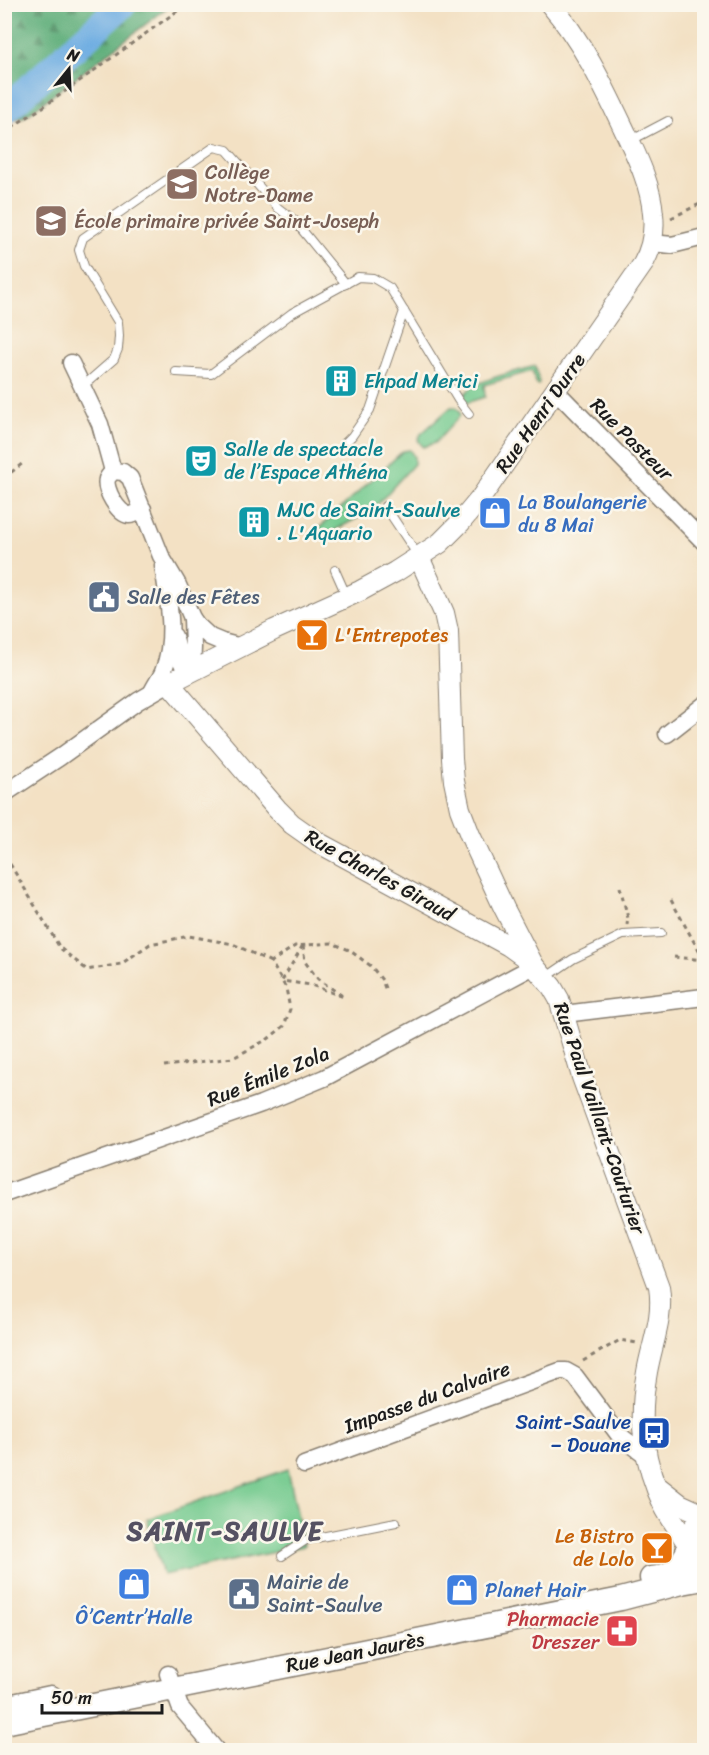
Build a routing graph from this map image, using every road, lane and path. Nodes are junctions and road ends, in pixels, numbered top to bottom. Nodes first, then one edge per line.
1 (187, 4) edge
2 (553, 6) edge
3 (668, 121) dead end
4 (4, 132) edge
5 (629, 141) junction
6 (705, 202) edge
7 (653, 234) junction
8 (705, 237) edge
9 (346, 284) junction
10 (404, 311) junction
11 (71, 363) dead end
12 (176, 372) dead end
13 (82, 387) junction
14 (556, 391) junction
15 (469, 414) dead end
16 (344, 444) dead end
17 (23, 463) dead end
18 (114, 471) junction
19 (4, 478) edge
20 (385, 506) dead end
21 (143, 509) junction
22 (705, 542) edge
23 (161, 556) junction
24 (419, 557) junction
25 (335, 570) dead end
26 (347, 597) junction
27 (192, 618) junction
28 (171, 621) junction
29 (241, 646) junction
30 (189, 672) junction
31 (169, 683) junction
32 (152, 692) junction
33 (705, 705) edge
34 (667, 734) dead end
35 (4, 794) edge
36 (10, 864) dead end
37 (620, 887) dead end
38 (671, 900) dead end
39 (661, 933) dead end
40 (623, 935) junction
41 (303, 945) junction
42 (674, 957) dead end
43 (704, 960) edge
44 (272, 962) junction
45 (539, 972) junction
46 (282, 981) junction
47 (386, 991) dead end
48 (705, 997) edge
49 (564, 1014) junction
50 (164, 1066) dead end
51 (4, 1194) edge
52 (653, 1346) junction
53 (566, 1371) junction
54 (647, 1456) junction
55 (304, 1465) dead end
56 (657, 1486) junction
57 (705, 1517) edge
58 (396, 1522) dead end
59 (688, 1548) junction
60 (282, 1556) dead end
61 (705, 1579) edge
62 (170, 1681) junction
63 (4, 1707) edge
64 (4, 1723) edge
65 (216, 1750) edge

1 - 4 path
2 - 5 street
3 - 5 lane
5 - 7 street
6 - 7 path
7 - 8 street
7 - 14 street, Rue Henri Durre
9 - 10 lane
9 - 12 lane
9 - 13 lane
10 - 15 lane
10 - 16 lane
11 - 13 street
13 - 18 street
14 - 22 street, Rue Pasteur
14 - 24 street, Rue Henri Durre
17 - 19 path
18 - 21 street
18 - 21 street
20 - 24 lane
21 - 23 street
23 - 27 street
23 - 28 street
24 - 26 street, Rue Henri Durre
24 - 45 street, Rue Paul Vaillant-Couturier
25 - 26 lane
26 - 29 street, Rue Henri Durre
27 - 29 street
27 - 30 street
28 - 30 street
28 - 32 street
29 - 30 street, Rue Henri Durre
30 - 31 street, Rue Henri Durre
31 - 32 street
31 - 45 street, Rue Charles Giraud
32 - 35 street
33 - 34 street
36 - 44 path
37 - 40 path
38 - 43 path
39 - 40 lane
40 - 45 lane
41 - 44 path
41 - 46 path
41 - 46 path
41 - 47 path
42 - 43 path
44 - 46 path
45 - 49 street, Rue Paul Vaillant-Couturier
45 - 51 street, Rue Émile Zola
46 - 50 path
48 - 49 street
49 - 52 street, Rue Paul Vaillant-Couturier
52 - 53 path
52 - 54 street, Rue Paul Vaillant-Couturier
53 - 54 street
53 - 55 street, Impasse du Calvaire
54 - 56 street, Rue Paul Vaillant-Couturier
56 - 57 street
56 - 59 street, Rue Paul Vaillant-Couturier
57 - 59 main road, Rue Jean Jaurès
58 - 60 lane
59 - 61 main road
59 - 62 main road, Rue Jean Jaurès
61 - 62 main road, Rue Jean Jaurès
62 - 63 main road, Rue Jean Jaurès
62 - 64 main road, Rue Jean Jaurès
62 - 65 street

